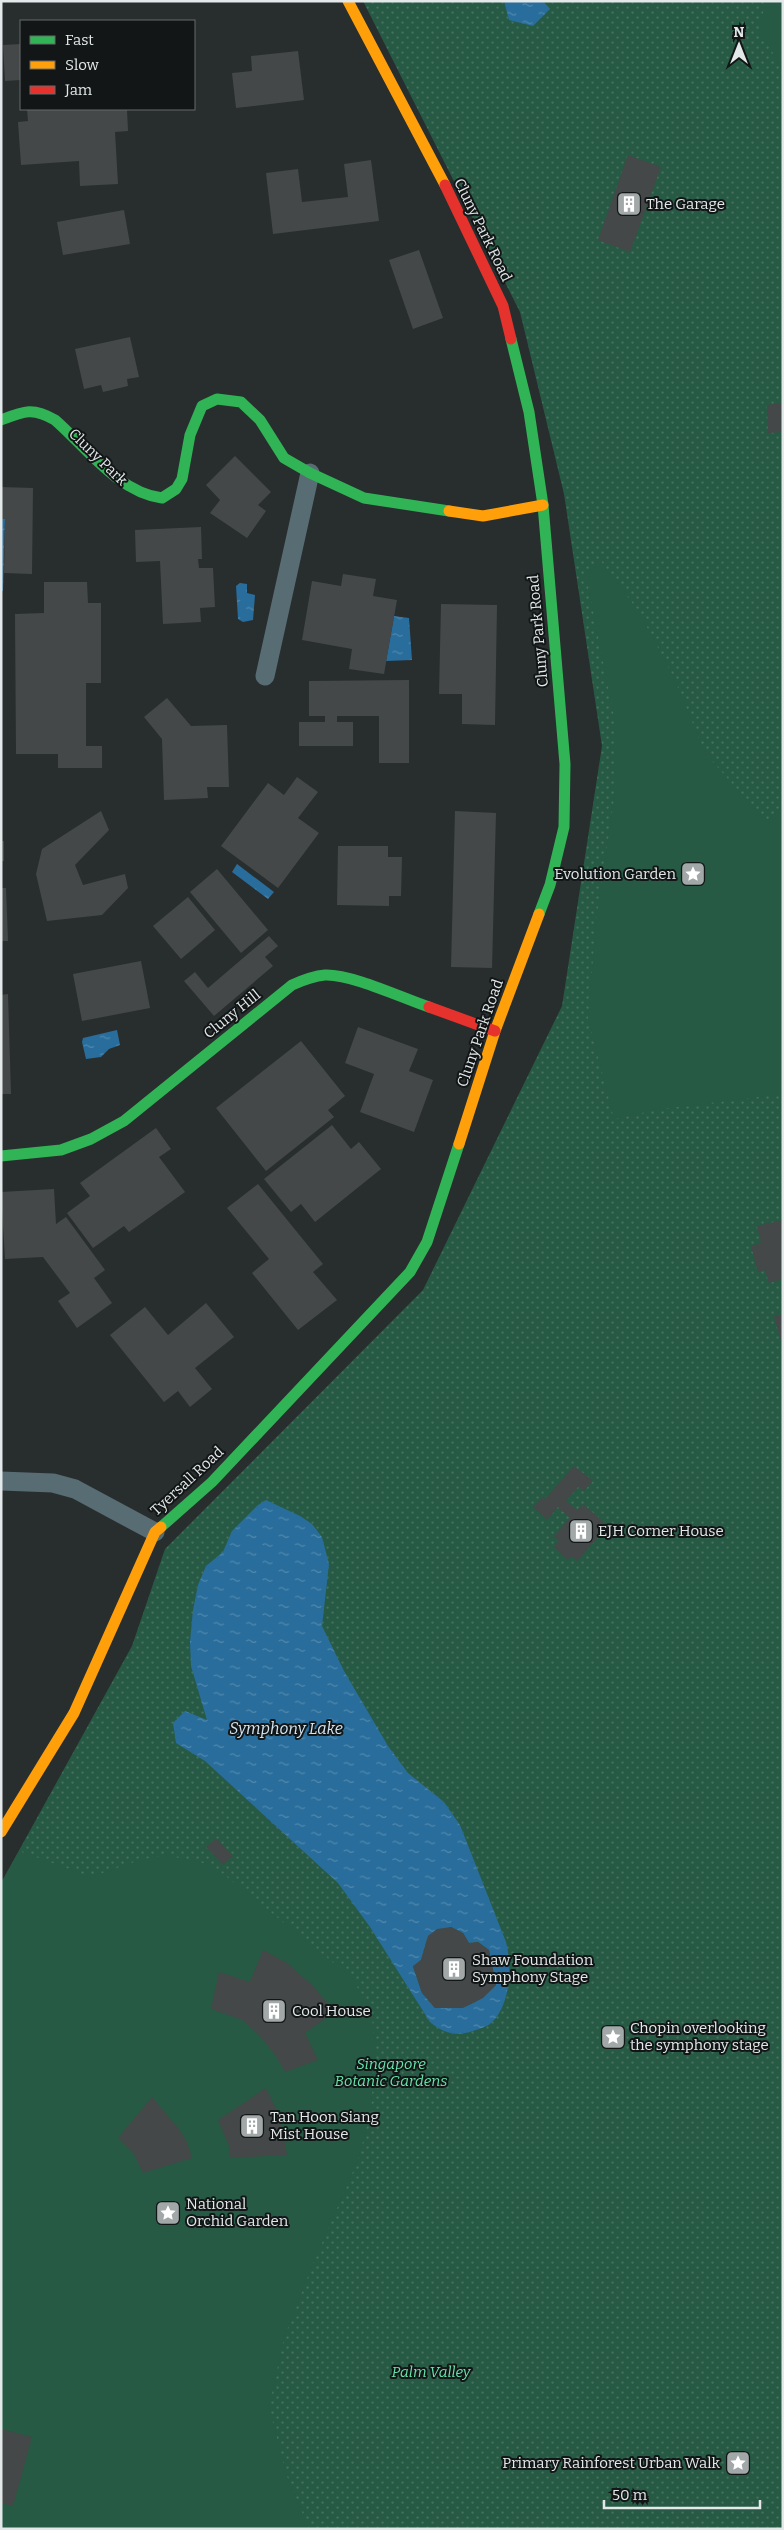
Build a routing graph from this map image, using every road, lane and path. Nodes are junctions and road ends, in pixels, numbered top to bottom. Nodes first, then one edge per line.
1 (348, 1) edge
2 (1, 420) edge
3 (310, 473) junction
4 (543, 505) junction
5 (265, 676) dead end
6 (495, 1031) junction
7 (1, 1156) edge
8 (410, 1272) joint
9 (1, 1481) edge
10 (155, 1532) junction
11 (1, 1832) edge

1 - 4 street, Cluny Park Road
2 - 3 street, Cluny Park
3 - 4 street, Cluny Park
3 - 5 street
4 - 6 street, Cluny Park Road
6 - 7 street, Cluny Hill
6 - 8 street, Cluny Park Road
8 - 10 street, Tyersall Road
9 - 10 street
10 - 11 street, Tyersall Road

